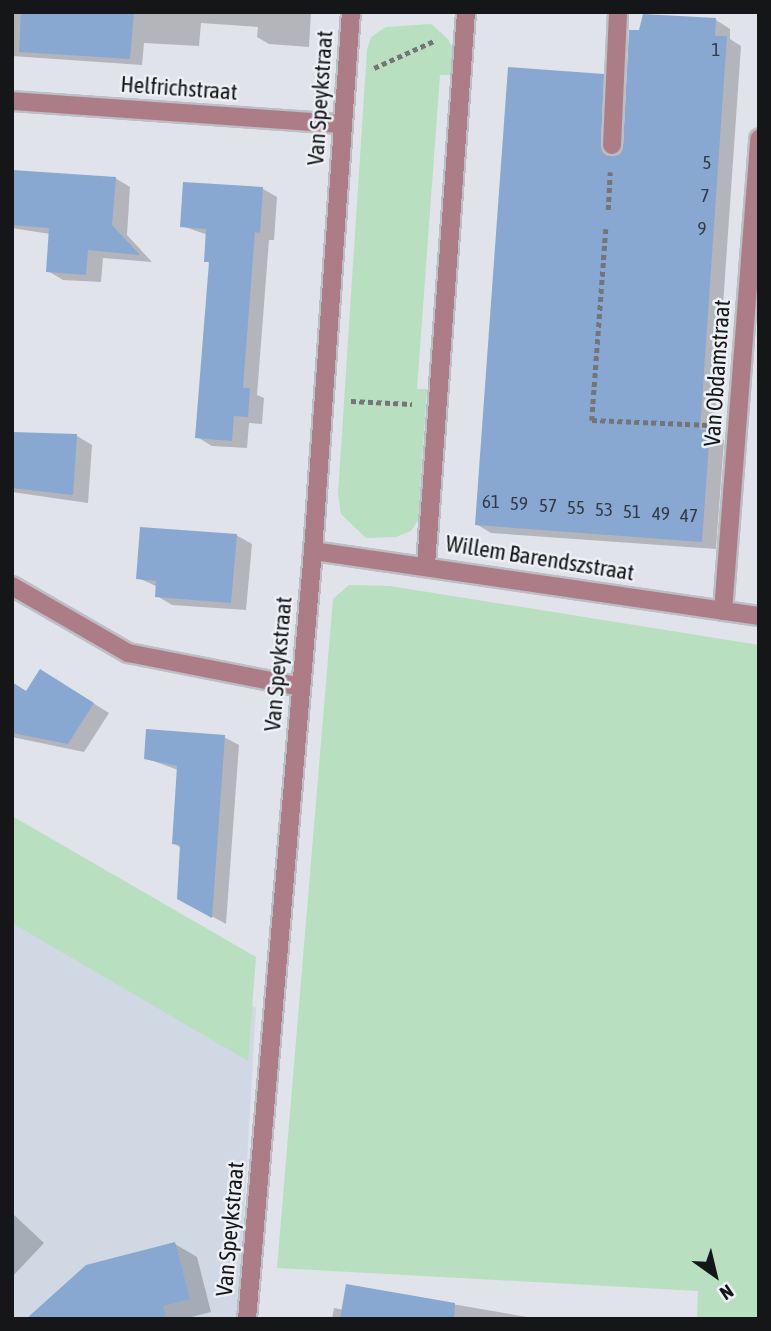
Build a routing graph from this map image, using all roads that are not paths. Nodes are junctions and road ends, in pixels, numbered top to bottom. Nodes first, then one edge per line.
1 (351, 12) edge
2 (466, 12) edge
3 (618, 12) edge
4 (12, 101) edge
5 (342, 124) junction
6 (759, 138) edge
7 (612, 145) road end
8 (313, 551) junction
9 (425, 565) junction
10 (12, 586) edge
11 (723, 611) junction
12 (759, 616) edge
13 (301, 687) junction
14 (247, 1319) edge

1 - 5 street, Van Speykstraat
2 - 9 street
3 - 7 street
4 - 5 street, Helfrichstraat
5 - 8 street, Van Speykstraat
6 - 11 street, Van Obdamstraat
8 - 9 street, Willem Barendszstraat
8 - 13 street, Van Speykstraat
9 - 11 street, Willem Barendszstraat
10 - 13 street
11 - 12 street, Willem Barendszstraat
13 - 14 street, Van Speykstraat

